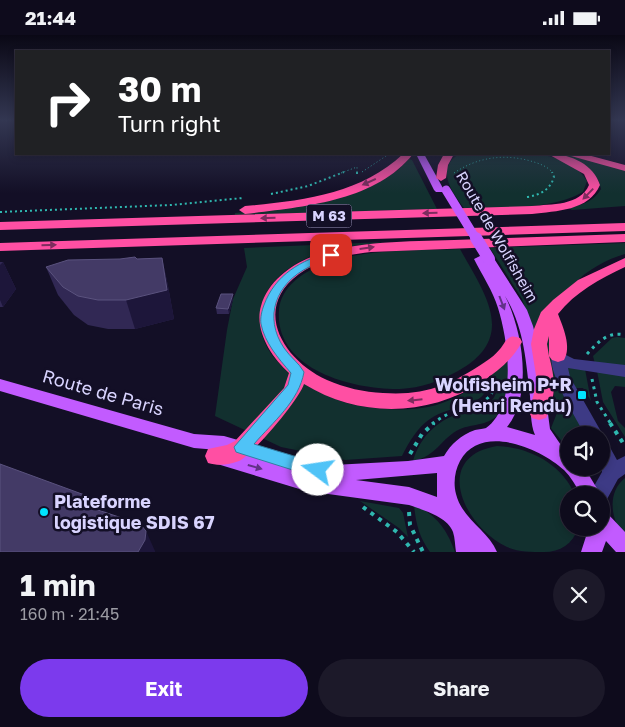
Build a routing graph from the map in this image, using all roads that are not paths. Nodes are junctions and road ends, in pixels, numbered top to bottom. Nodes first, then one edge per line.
1 (407, 155) edge
2 (421, 155) edge
3 (429, 155) edge
4 (448, 155) edge
5 (555, 155) edge
6 (578, 155) edge
7 (584, 155) edge
8 (625, 167) edge
9 (441, 178) junction
10 (443, 190) junction
11 (625, 217) edge
12 (0, 225) edge
13 (625, 227) edge
14 (0, 237) edge
15 (625, 238) edge
16 (0, 247) edge
17 (485, 259) junction
18 (625, 262) edge
19 (549, 313) junction
20 (514, 342) junction
21 (558, 357) junction
22 (625, 371) edge
23 (298, 372) junction
24 (0, 385) edge
25 (539, 413) junction
26 (589, 426) edge
27 (492, 433) junction
28 (194, 441) junction
29 (242, 447) junction
30 (560, 455) edge
31 (216, 457) junction
32 (560, 459) edge
33 (447, 464) junction
34 (618, 469) edge
35 (606, 486) edge
36 (458, 522) junction
37 (610, 531) edge
38 (597, 536) edge
39 (625, 547) edge
40 (466, 552) edge
41 (487, 552) edge
42 (591, 552) edge

1 -> 12 highway
2 - 10 main road, Route de Wolfisheim
3 - 9 main road, Route de Wolfisheim
4 - 9 highway
5 -> 12 highway, M 63
6 - 8 highway
7 - 8 highway
9 - 10 main road, Route de Wolfisheim
10 - 17 main road, Route de Wolfisheim
11 - 14 highway
16 -> 13 highway
23 -> 15 highway
17 -> 20 main road, Route de Wolfisheim
17 - 25 main road, Route de Wolfisheim
18 - 19 highway
19 - 21 highway
19 - 25 highway
20 -> 23 highway
20 - 27 main road, Route de Wolfisheim
21 - 22 lane
21 - 26 lane
23 - 29 highway
24 - 28 main road, Route de Paris
25 - 30 main road, Route de Wolfisheim
27 - 32 main road
27 - 33 main road
28 - 29 main road, Route de Paris
28 - 31 main road, Route de Paris
29 - 31 highway
29 - 33 main road, Route de Paris
31 -> 36 main road, Route de Paris
33 - 36 main road
34 - 35 lane
36 - 40 main road
36 - 41 main road
37 - 39 main road
38 - 42 main road

